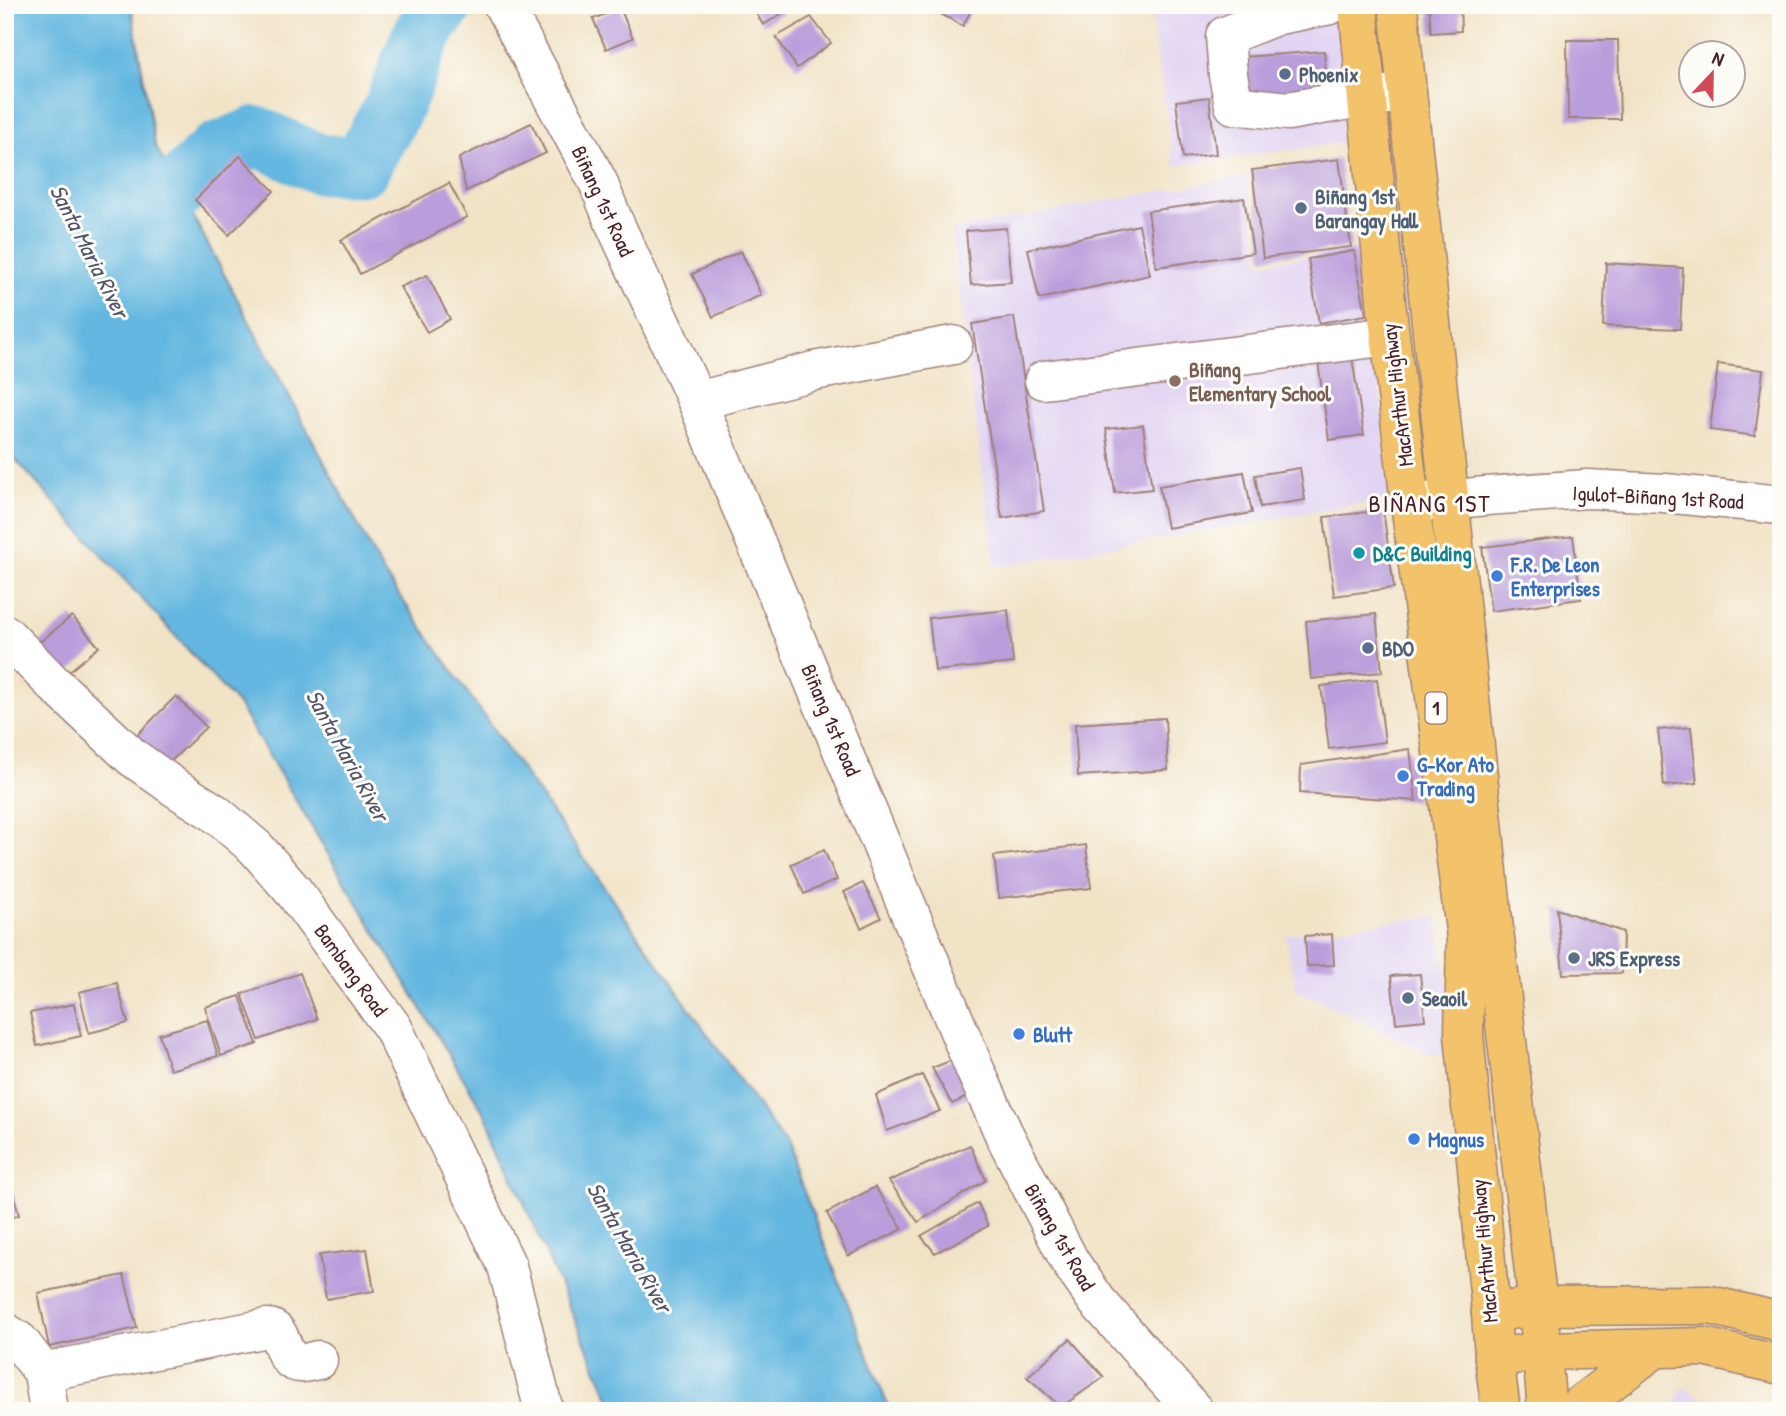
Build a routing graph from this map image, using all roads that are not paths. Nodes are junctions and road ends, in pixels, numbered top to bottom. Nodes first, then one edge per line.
1 (503, 5) edge
2 (1330, 5) edge
3 (1358, 5) edge
4 (1398, 5) edge
5 (1408, 93) junction
6 (1366, 97) junction
7 (1390, 336) junction
8 (953, 345) dead end
9 (1044, 380) dead end
10 (697, 401) junction
11 (1450, 500) junction
12 (1410, 503) junction
13 (1781, 505) edge
14 (5, 634) edge
15 (1538, 1306) junction
16 (1491, 1313) junction
17 (1781, 1322) edge
18 (5, 1332) edge
19 (1654, 1349) junction
20 (1542, 1351) junction
21 (1494, 1358) junction
22 (318, 1360) dead end
23 (1781, 1365) edge
24 (43, 1372) junction
25 (49, 1411) edge
26 (544, 1411) edge
27 (1194, 1411) edge
28 (1501, 1411) edge
29 (1548, 1411) edge
30 (1576, 1411) edge

1 - 10 street, Biñang 1st Road
2 - 6 street
3 - 6 main road, MacArthur Highway / 1
4 - 5 main road, MacArthur Highway / 1
5 - 6 street
5 - 11 main road, MacArthur Highway / 1
6 - 7 main road, MacArthur Highway / 1
7 - 9 street
7 - 12 main road, MacArthur Highway / 1
8 - 10 street
10 - 27 street, Biñang 1st Road
11 - 12 street, Igulot-Biñang 1st Road
11 - 13 street, Igulot-Biñang 1st Road
11 - 15 main road, MacArthur Highway / 1
12 - 16 main road, MacArthur Highway / 1
14 - 26 street, Bambang Road
15 - 16 main road
15 - 17 main road
15 - 20 main road, MacArthur Highway / 1
16 - 21 main road, MacArthur Highway / 1
18 - 24 street
19 - 20 main road
19 - 23 main road
19 - 30 main road
20 - 21 main road
20 - 29 main road, MacArthur Highway / 1
21 - 28 main road, MacArthur Highway / 1
22 - 24 street
24 - 25 street

